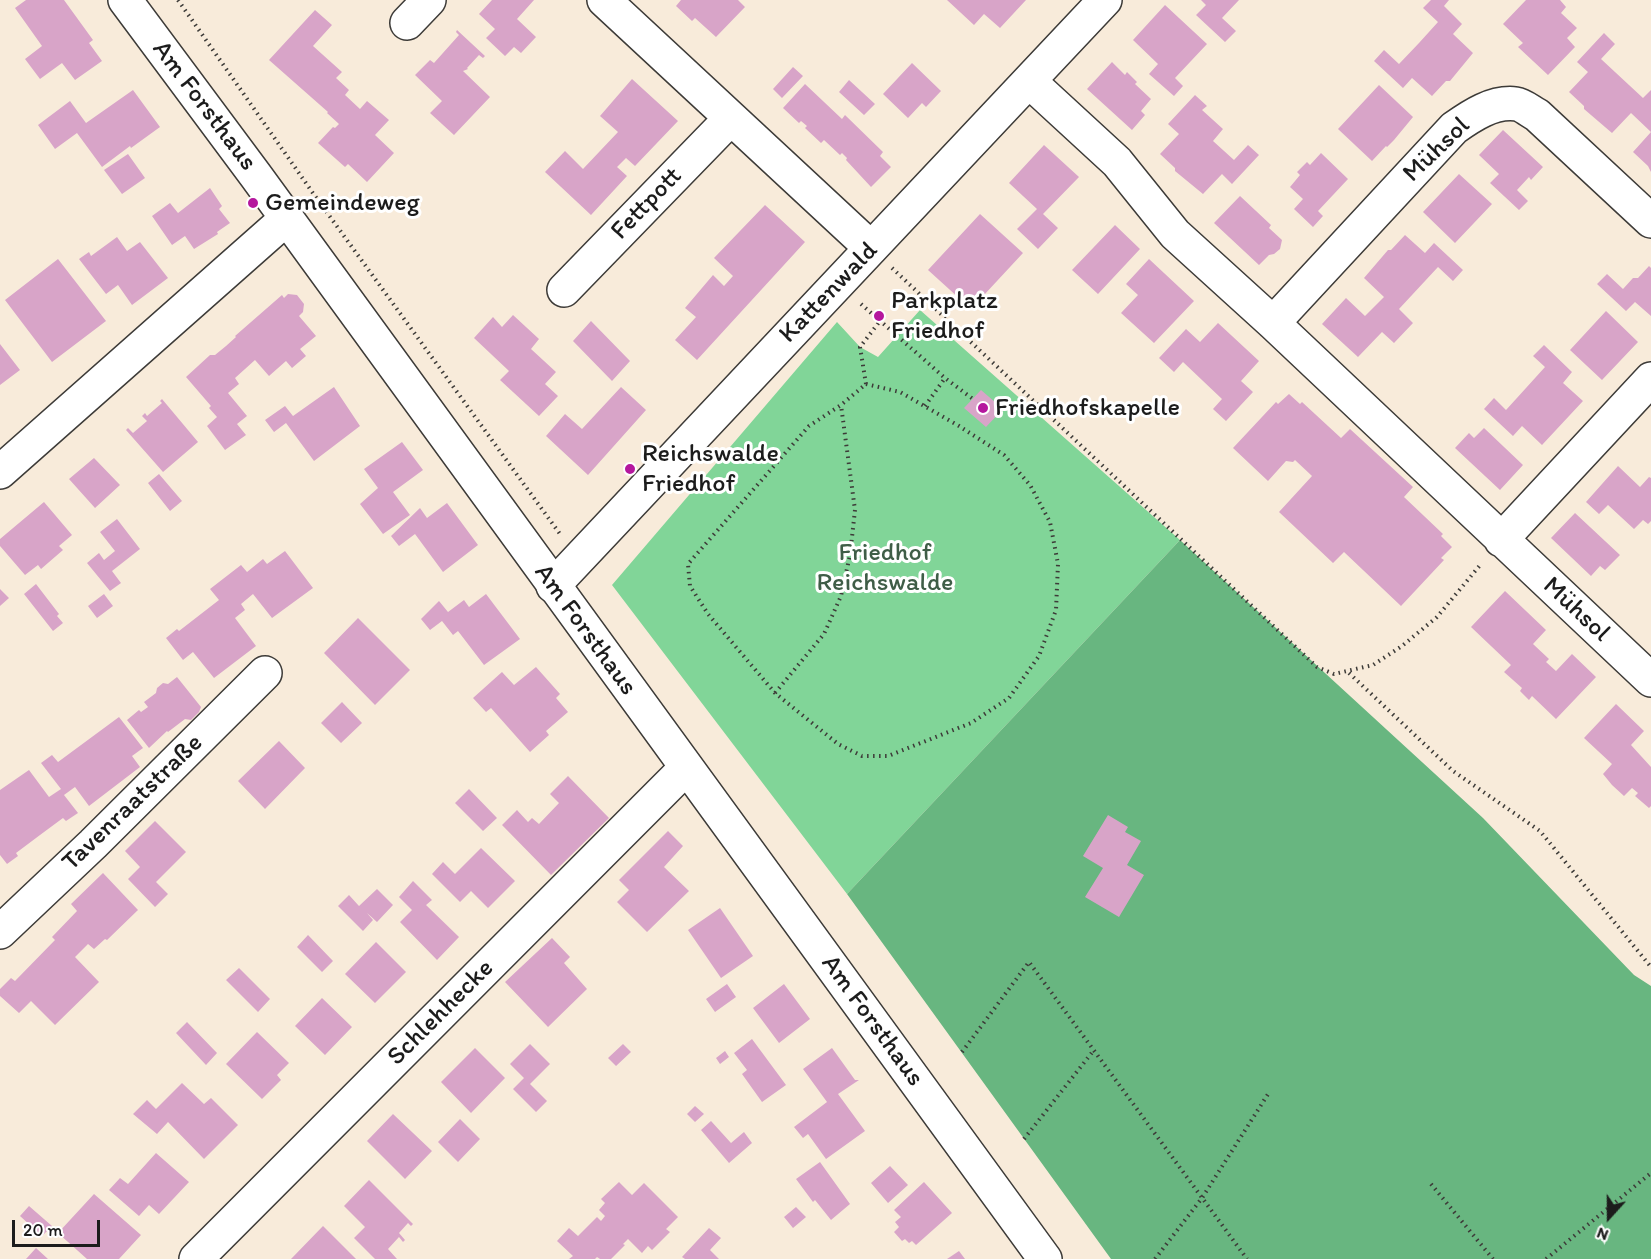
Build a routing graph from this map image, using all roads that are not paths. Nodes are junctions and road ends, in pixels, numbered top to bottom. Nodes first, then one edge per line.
1 (125, 0) edge
2 (604, 0) edge
3 (1105, 0) edge
4 (1029, 81) junction
5 (730, 118) junction
6 (286, 219) junction
7 (1651, 221) edge
8 (871, 248) junction
9 (564, 290) dead end
10 (1273, 323) junction
11 (1651, 379) edge
12 (0, 472) edge
13 (1501, 540) junction
14 (553, 586) junction
15 (265, 673) dead end
16 (1651, 680) edge
17 (686, 768) junction
18 (0, 932) edge
19 (196, 1259) edge
20 (1045, 1259) edge

1 - 6 street, Am Forsthaus
2 - 5 street
3 - 4 street, Kattenwald
4 - 8 street, Kattenwald
4 - 10 street, Mühsol
5 - 8 street
5 - 9 street, Fettpott
6 - 12 street
6 - 14 street, Am Forsthaus
7 - 10 street, Mühsol
8 - 14 street, Kattenwald
10 - 13 street, Mühsol
11 - 13 street
13 - 16 street, Mühsol
14 - 17 street, Am Forsthaus
15 - 18 street, Tavenraatstraße
17 - 19 street, Schlehhecke
17 - 20 street, Am Forsthaus

